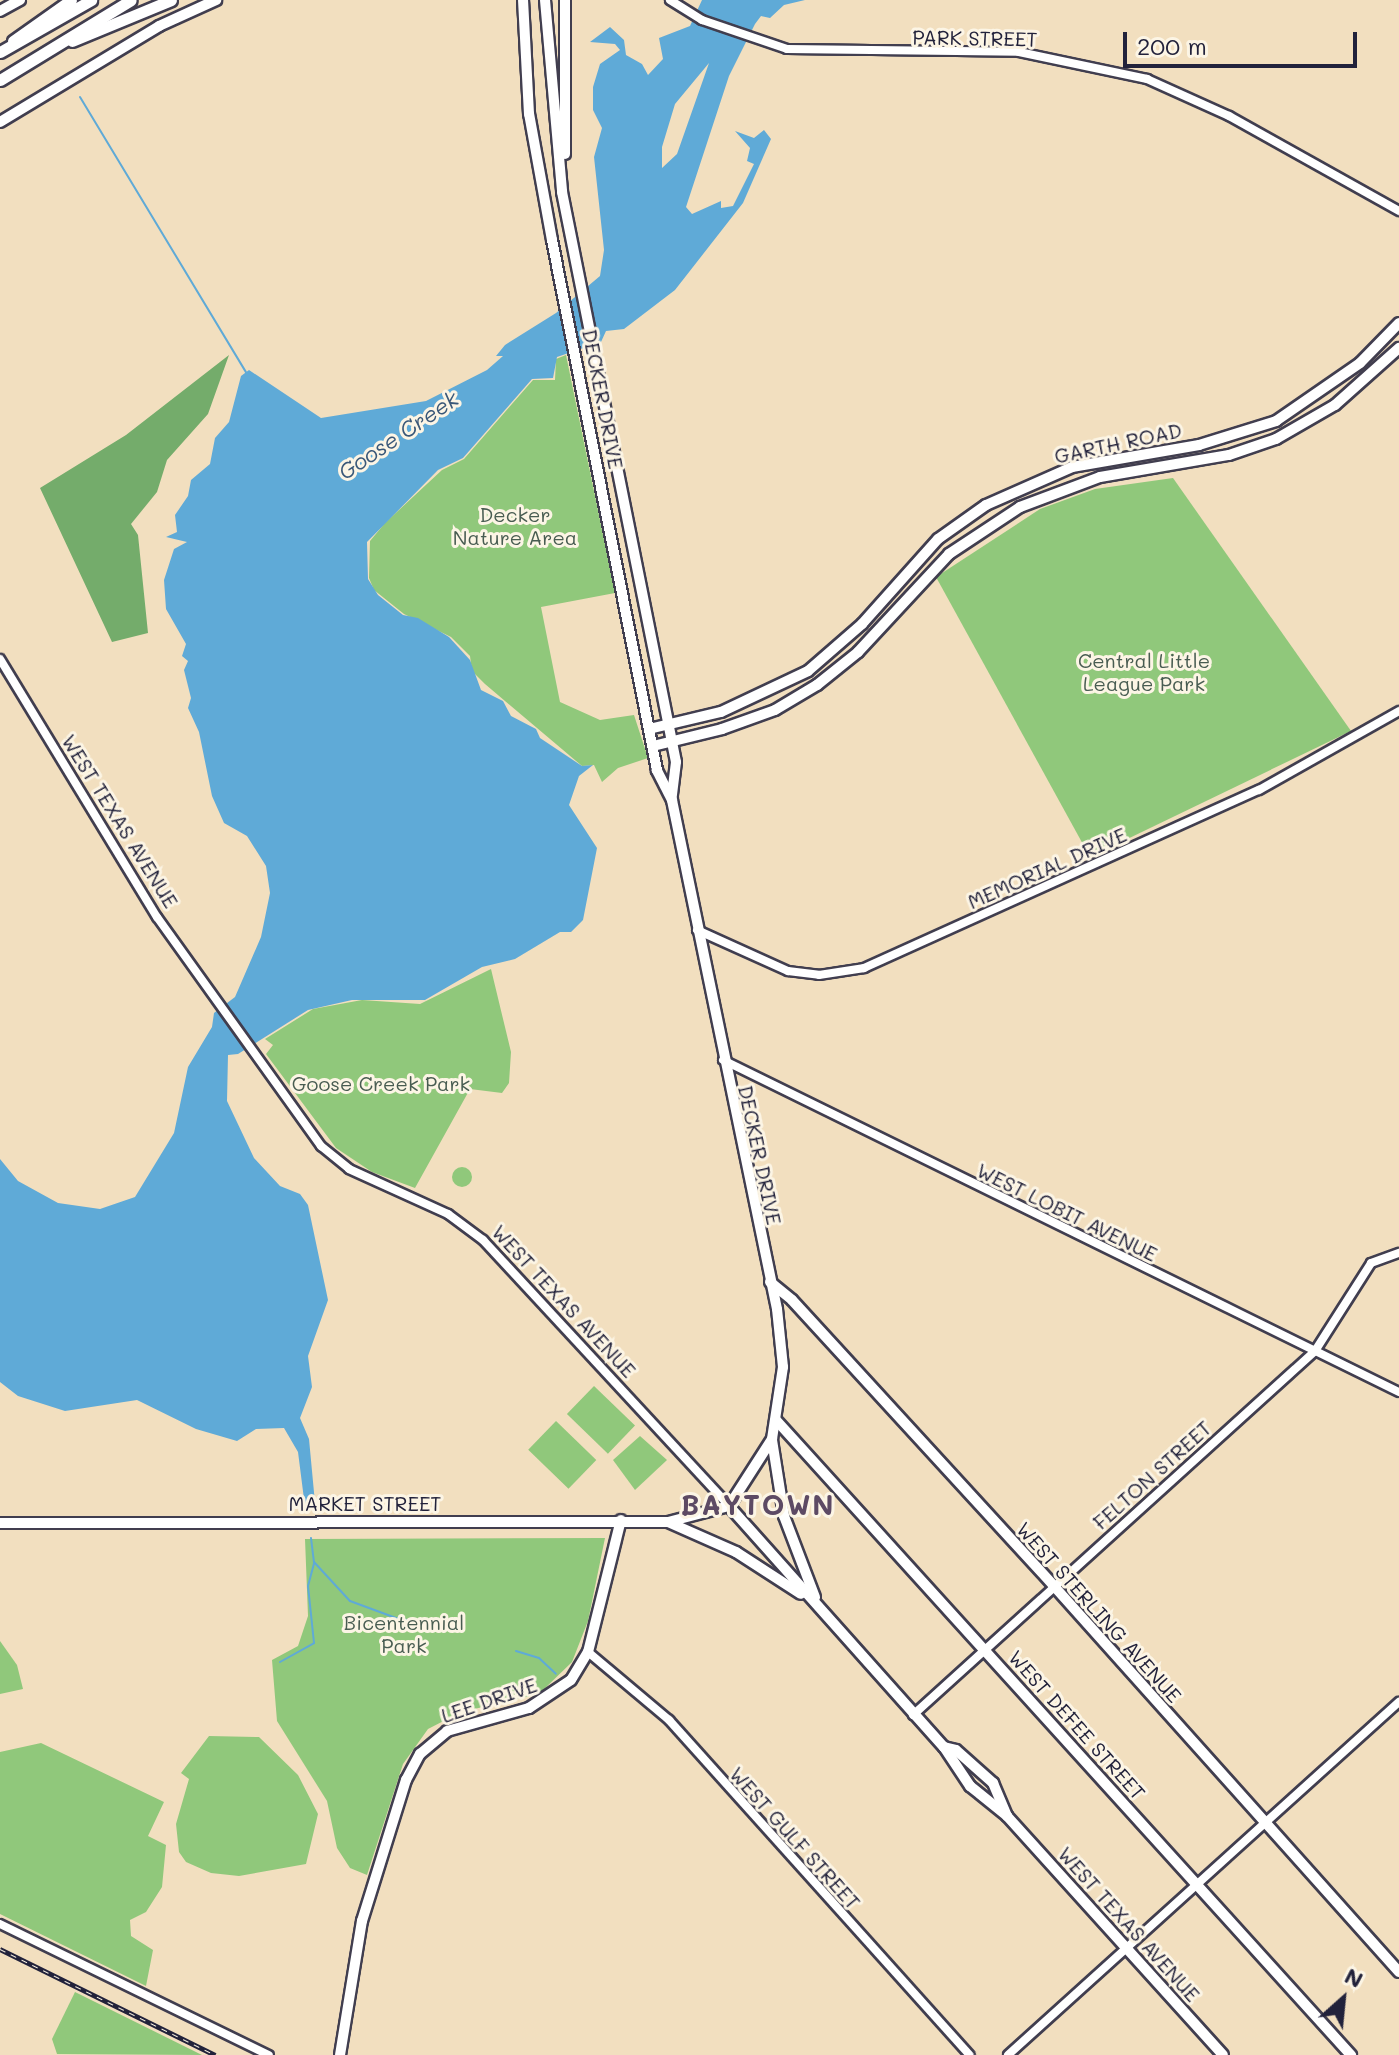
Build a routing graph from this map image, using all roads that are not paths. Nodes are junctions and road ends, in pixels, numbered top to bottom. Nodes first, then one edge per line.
1 (20, 0) edge
2 (71, 0) edge
3 (91, 0) edge
4 (131, 0) edge
5 (171, 0) edge
6 (216, 0) edge
7 (523, 0) edge
8 (545, 0) edge
9 (565, 0) edge
10 (670, 0) edge
11 (0, 11) edge
12 (60, 44) junction
13 (2, 51) edge
14 (0, 80) edge
15 (0, 122) edge
16 (562, 192) junction
17 (1399, 211) edge
18 (1399, 323) edge
19 (1399, 348) edge
20 (1360, 363) junction
21 (1370, 376) junction
22 (1276, 421) junction
23 (1287, 434) junction
24 (1098, 462) junction
25 (1100, 477) junction
26 (986, 505) junction
27 (995, 521) junction
28 (915, 564) junction
29 (927, 575) junction
30 (845, 639) junction
31 (858, 652) junction
32 (0, 659) edge
33 (1399, 711) edge
34 (668, 726) junction
35 (649, 729) junction
36 (672, 741) junction
37 (653, 746) junction
38 (672, 800) junction
39 (696, 929) junction
40 (722, 1059) junction
41 (1399, 1253) edge
42 (768, 1281) junction
43 (1315, 1351) junction
44 (1399, 1392) edge
45 (776, 1420) junction
46 (772, 1439) junction
47 (729, 1506) junction
48 (621, 1520) junction
49 (668, 1522) junction
50 (0, 1523) edge
51 (1053, 1585) junction
52 (819, 1606) junction
53 (984, 1648) junction
54 (588, 1652) junction
55 (1399, 1702) edge
56 (913, 1715) junction
57 (944, 1747) junction
58 (1007, 1816) junction
59 (1267, 1824) junction
60 (1197, 1885) junction
61 (0, 1924) edge
62 (1128, 1951) junction
63 (1399, 1972) edge
64 (269, 2055) edge
65 (340, 2055) edge
66 (970, 2055) edge
67 (1008, 2055) edge
68 (1223, 2055) edge
69 (1351, 2055) edge

1 - 11 main road
2 - 13 highway
3 - 13 highway
4 - 12 highway
5 - 12 highway
6 - 15 main road
7 - 35 main road, DECKER DRIVE
8 - 16 main road, DECKER DRIVE
9 - 16 main road
10 - 17 street, PARK STREET
12 - 14 highway
16 - 34 main road, DECKER DRIVE
18 - 20 main road, GARTH ROAD
19 - 21 main road, GARTH ROAD
20 - 21 main road
20 - 22 main road, GARTH ROAD
21 - 23 main road, GARTH ROAD
22 - 23 main road
22 - 24 main road, GARTH ROAD
23 - 25 main road, GARTH ROAD
24 - 25 main road
24 - 26 main road, GARTH ROAD
25 - 27 main road, GARTH ROAD
26 - 27 main road
26 - 28 main road, GARTH ROAD
27 - 29 main road, GARTH ROAD
28 - 29 main road
28 - 30 main road, GARTH ROAD
29 - 31 main road, GARTH ROAD
30 - 31 main road
30 - 34 main road, GARTH ROAD
31 - 36 main road, GARTH ROAD
32 - 47 street, WEST TEXAS AVENUE
33 - 39 street, MEMORIAL DRIVE
34 - 35 main road, GARTH ROAD
34 - 36 main road, DECKER DRIVE
35 - 37 main road, DECKER DRIVE
36 - 37 main road, GARTH ROAD
36 - 38 main road, DECKER DRIVE
37 - 38 main road, DECKER DRIVE
38 - 39 main road, DECKER DRIVE
39 - 40 main road, DECKER DRIVE
40 - 42 main road, DECKER DRIVE
40 - 43 street, WEST LOBIT AVENUE
41 - 43 street, FELTON STREET
42 - 45 main road, DECKER DRIVE
42 - 51 main road, WEST STERLING AVENUE
43 - 44 street, WEST LOBIT AVENUE
43 - 51 street, FELTON STREET
45 - 46 main road, DECKER DRIVE
45 - 53 main road, WEST DEFEE STREET
46 - 47 main road, DECKER DRIVE
46 - 52 main road
47 - 49 main road, MARKET STREET
47 - 52 main road, WEST TEXAS AVENUE
48 - 49 main road, MARKET STREET
48 - 50 main road, MARKET STREET
48 - 54 main road, LEE DRIVE
49 - 52 main road
51 - 53 street, FELTON STREET
51 - 59 main road, WEST STERLING AVENUE
52 - 56 main road, WEST TEXAS AVENUE
53 - 56 street, FELTON STREET
53 - 60 main road, WEST DEFEE STREET
54 - 65 main road, LEE DRIVE
54 - 66 street, WEST GULF STREET
55 - 59 street
56 - 57 main road, WEST TEXAS AVENUE
57 - 58 main road, WEST TEXAS AVENUE
57 - 58 main road, WEST TEXAS AVENUE
58 - 62 main road, WEST TEXAS AVENUE
59 - 60 street
59 - 63 main road, WEST STERLING AVENUE
60 - 62 street
60 - 69 main road, WEST DEFEE STREET
61 - 64 street
62 - 67 street
62 - 68 main road, WEST TEXAS AVENUE

